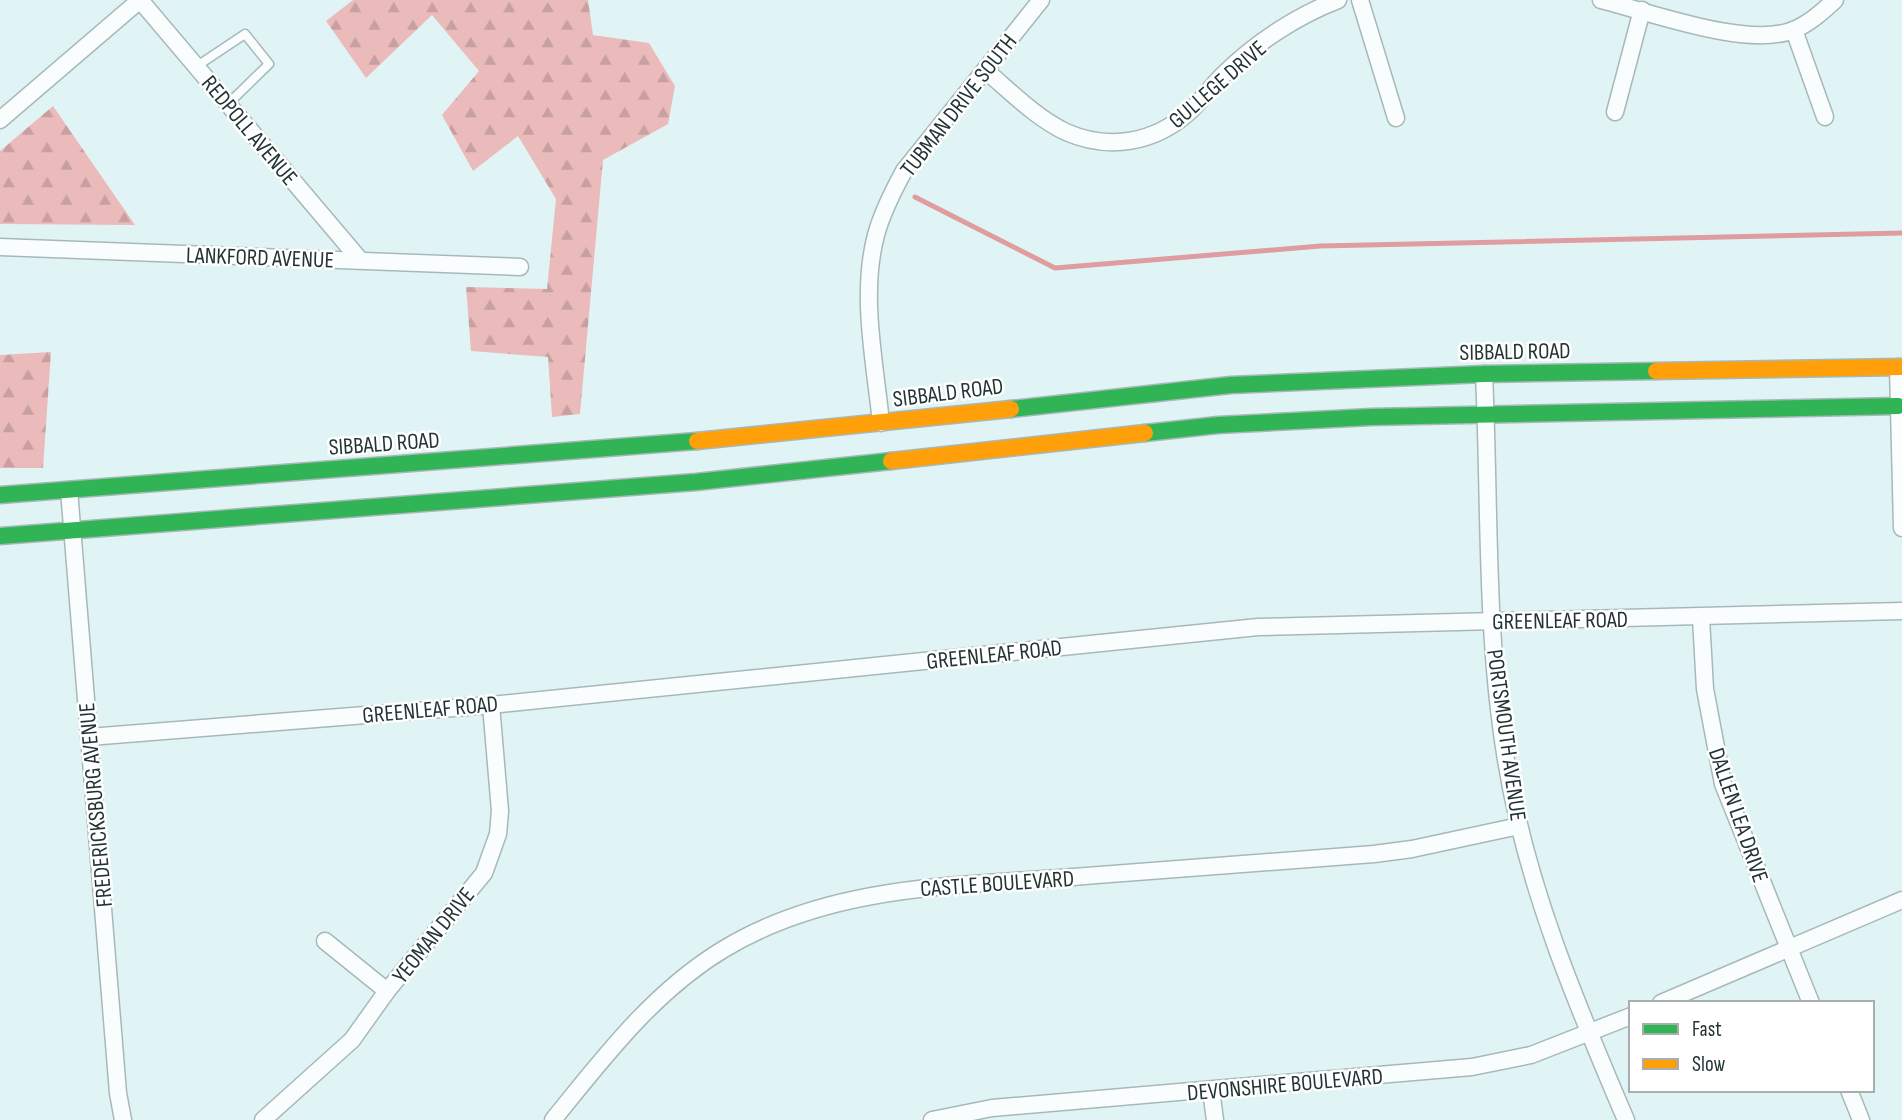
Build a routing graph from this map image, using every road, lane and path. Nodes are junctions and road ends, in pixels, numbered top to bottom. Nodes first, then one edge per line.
1 (140, 0) edge
2 (1041, 0) edge
3 (1338, 0) edge
4 (1360, 0) edge
5 (1601, 0) edge
6 (1835, 0) edge
7 (1642, 10) junction
8 (1794, 30) junction
9 (197, 66) junction
10 (985, 70) junction
11 (228, 104) junction
12 (1615, 112) dead end
13 (1825, 117) dead end
14 (1396, 118) dead end
15 (0, 120) edge
16 (0, 247) edge
17 (360, 260) junction
18 (520, 267) dead end
19 (1900, 367) edge
20 (1484, 374) junction
21 (1898, 406) junction
22 (1486, 415) junction
23 (881, 423) junction
24 (69, 490) junction
25 (0, 495) edge
26 (1902, 528) edge
27 (73, 530) junction
28 (0, 536) edge
29 (1902, 611) edge
30 (1701, 618) junction
31 (1491, 621) junction
32 (491, 705) junction
33 (89, 737) junction
34 (1519, 826) junction
35 (1902, 900) edge
36 (325, 941) dead end
37 (1788, 949) junction
38 (387, 991) junction
39 (1666, 1001) edge
40 (1810, 1001) edge
41 (1629, 1017) edge
42 (1590, 1034) junction
43 (1211, 1090) junction
44 (1850, 1092) edge
45 (123, 1120) edge
46 (264, 1120) edge
47 (553, 1120) edge
48 (932, 1120) edge
49 (1215, 1120) edge
50 (1626, 1120) edge
51 (1861, 1120) edge

1 - 9 street, REDPOLL AVENUE
1 - 15 street
2 - 10 street, TUBMAN DRIVE SOUTH
3 - 10 street, GULLEGE DRIVE
4 - 14 street
5 - 7 street
6 - 8 street
7 - 8 street
7 - 12 street
8 - 13 street
9 - 11 street, REDPOLL AVENUE
9 - 11 lane
10 - 23 street, TUBMAN DRIVE SOUTH
11 - 17 street, REDPOLL AVENUE
16 - 17 street, LANKFORD AVENUE
17 - 18 street, LANKFORD AVENUE
19 - 20 street, SIBBALD ROAD
19 - 21 street
20 - 22 street, PORTSMOUTH AVENUE
20 - 23 street, SIBBALD ROAD
21 - 22 street
21 - 26 street
22 - 27 street
22 - 31 street, PORTSMOUTH AVENUE
23 - 24 street, SIBBALD ROAD
24 - 25 street, SIBBALD ROAD
24 - 27 street, FREDERICKSBURG AVENUE
27 - 28 street
27 - 33 street, FREDERICKSBURG AVENUE
29 - 30 street, GREENLEAF ROAD
30 - 31 street, GREENLEAF ROAD
30 - 37 street, DALLEN LEA DRIVE
31 - 32 street, GREENLEAF ROAD
31 - 34 street, PORTSMOUTH AVENUE
32 - 33 street, GREENLEAF ROAD
32 - 38 street, YEOMAN DRIVE
33 - 45 street, FREDERICKSBURG AVENUE
34 - 42 street, PORTSMOUTH AVENUE
34 - 47 street, CASTLE BOULEVARD
35 - 37 street
36 - 38 street
37 - 39 street
37 - 40 street, DALLEN LEA DRIVE
38 - 46 street, YEOMAN DRIVE
41 - 42 street, DEVONSHIRE BOULEVARD
42 - 43 street, DEVONSHIRE BOULEVARD
42 - 50 street, PORTSMOUTH AVENUE
43 - 48 street, DEVONSHIRE BOULEVARD
43 - 49 street
44 - 51 street

